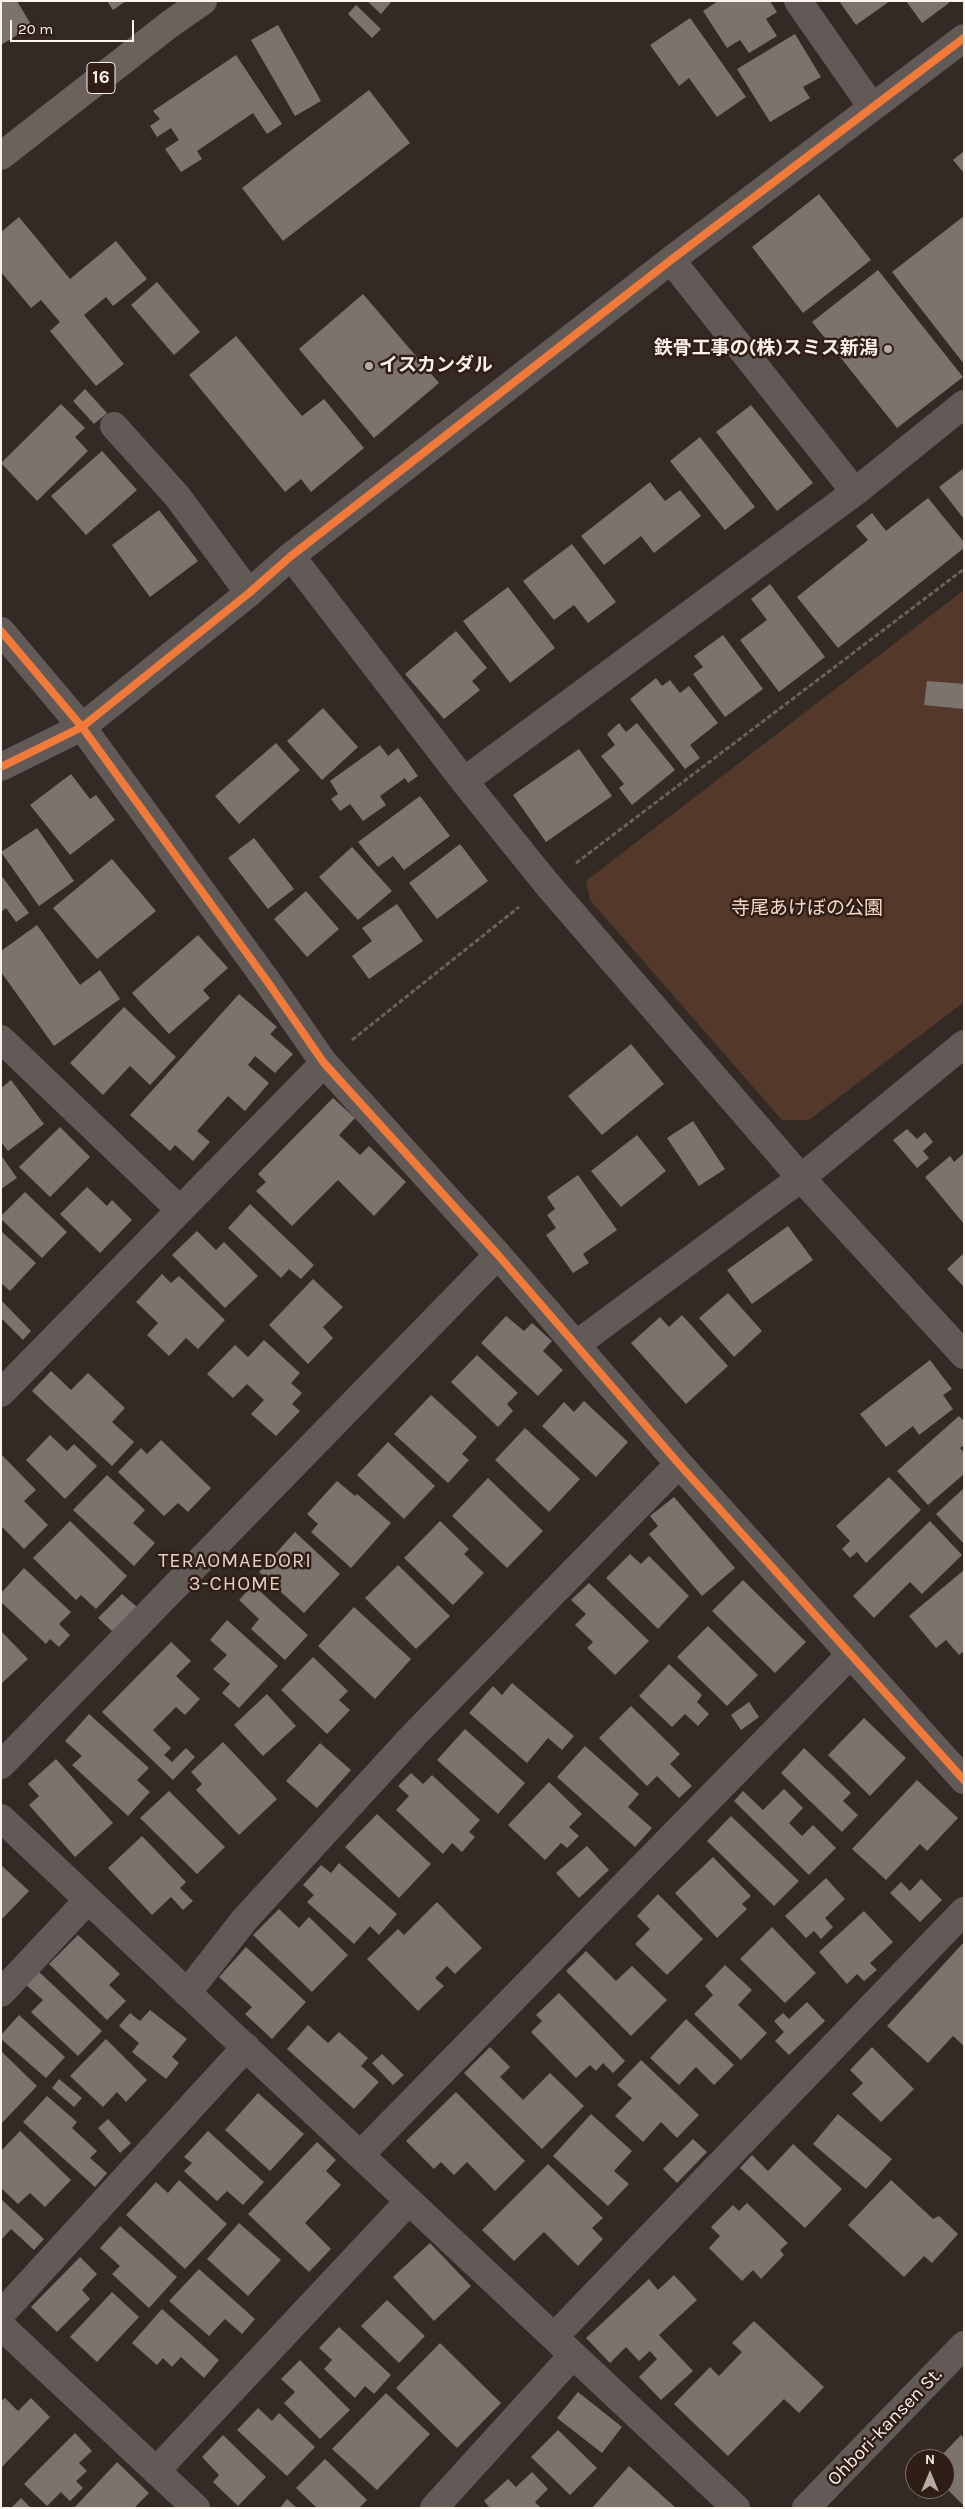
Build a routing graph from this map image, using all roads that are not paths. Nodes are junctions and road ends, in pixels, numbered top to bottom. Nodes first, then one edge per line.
1 (203, 1) edge
2 (798, 1) edge
3 (964, 38) edge
4 (872, 107) junction
5 (1, 156) edge
6 (671, 260) junction
7 (964, 404) edge
8 (114, 426) dead end
9 (855, 492) junction
10 (291, 556) junction
11 (250, 593) junction
12 (1, 631) edge
13 (82, 727) junction
14 (1, 767) edge
15 (464, 781) junction
16 (1, 1039) edge
17 (964, 1044) edge
18 (324, 1063) junction
19 (801, 1178) junction
20 (180, 1210) junction
21 (498, 1255) junction
22 (577, 1344) junction
23 (964, 1355) edge
24 (1, 1393) edge
25 (679, 1464) junction
26 (851, 1654) junction
27 (1, 1765) edge
28 (964, 1780) edge
29 (1, 1818) edge
30 (88, 1900) junction
31 (964, 1911) edge
32 (187, 1993) junction
33 (1, 1994) edge
34 (246, 2048) junction
35 (360, 2156) junction
36 (409, 2201) junction
37 (1, 2314) edge
38 (1, 2326) edge
39 (563, 2346) junction
40 (962, 2351) edge
41 (156, 2470) junction
42 (196, 2508) edge
43 (434, 2508) edge
44 (736, 2508) edge
45 (806, 2508) edge

1 - 5 main road, 16
2 - 4 street
3 - 4 street
4 - 6 street
6 - 9 street
6 - 10 street
7 - 9 street
8 - 11 street
9 - 15 street
10 - 11 street
10 - 15 street
11 - 13 street
12 - 13 street
13 - 14 street
13 - 18 street
15 - 19 street
16 - 20 street
17 - 19 street
18 - 20 street
18 - 21 street
19 - 22 street
19 - 23 street
20 - 24 street
21 - 22 street
21 - 27 street
22 - 25 street
25 - 26 street
25 - 32 street
26 - 28 street
26 - 35 street
29 - 30 street
30 - 32 street
30 - 33 street
31 - 39 street
32 - 34 street
34 - 35 street
34 - 37 street
35 - 36 street
36 - 39 street
36 - 41 street
38 - 41 street
39 - 43 street
39 - 44 street
40 - 45 street, Ohbori-kansen St.
41 - 42 street

